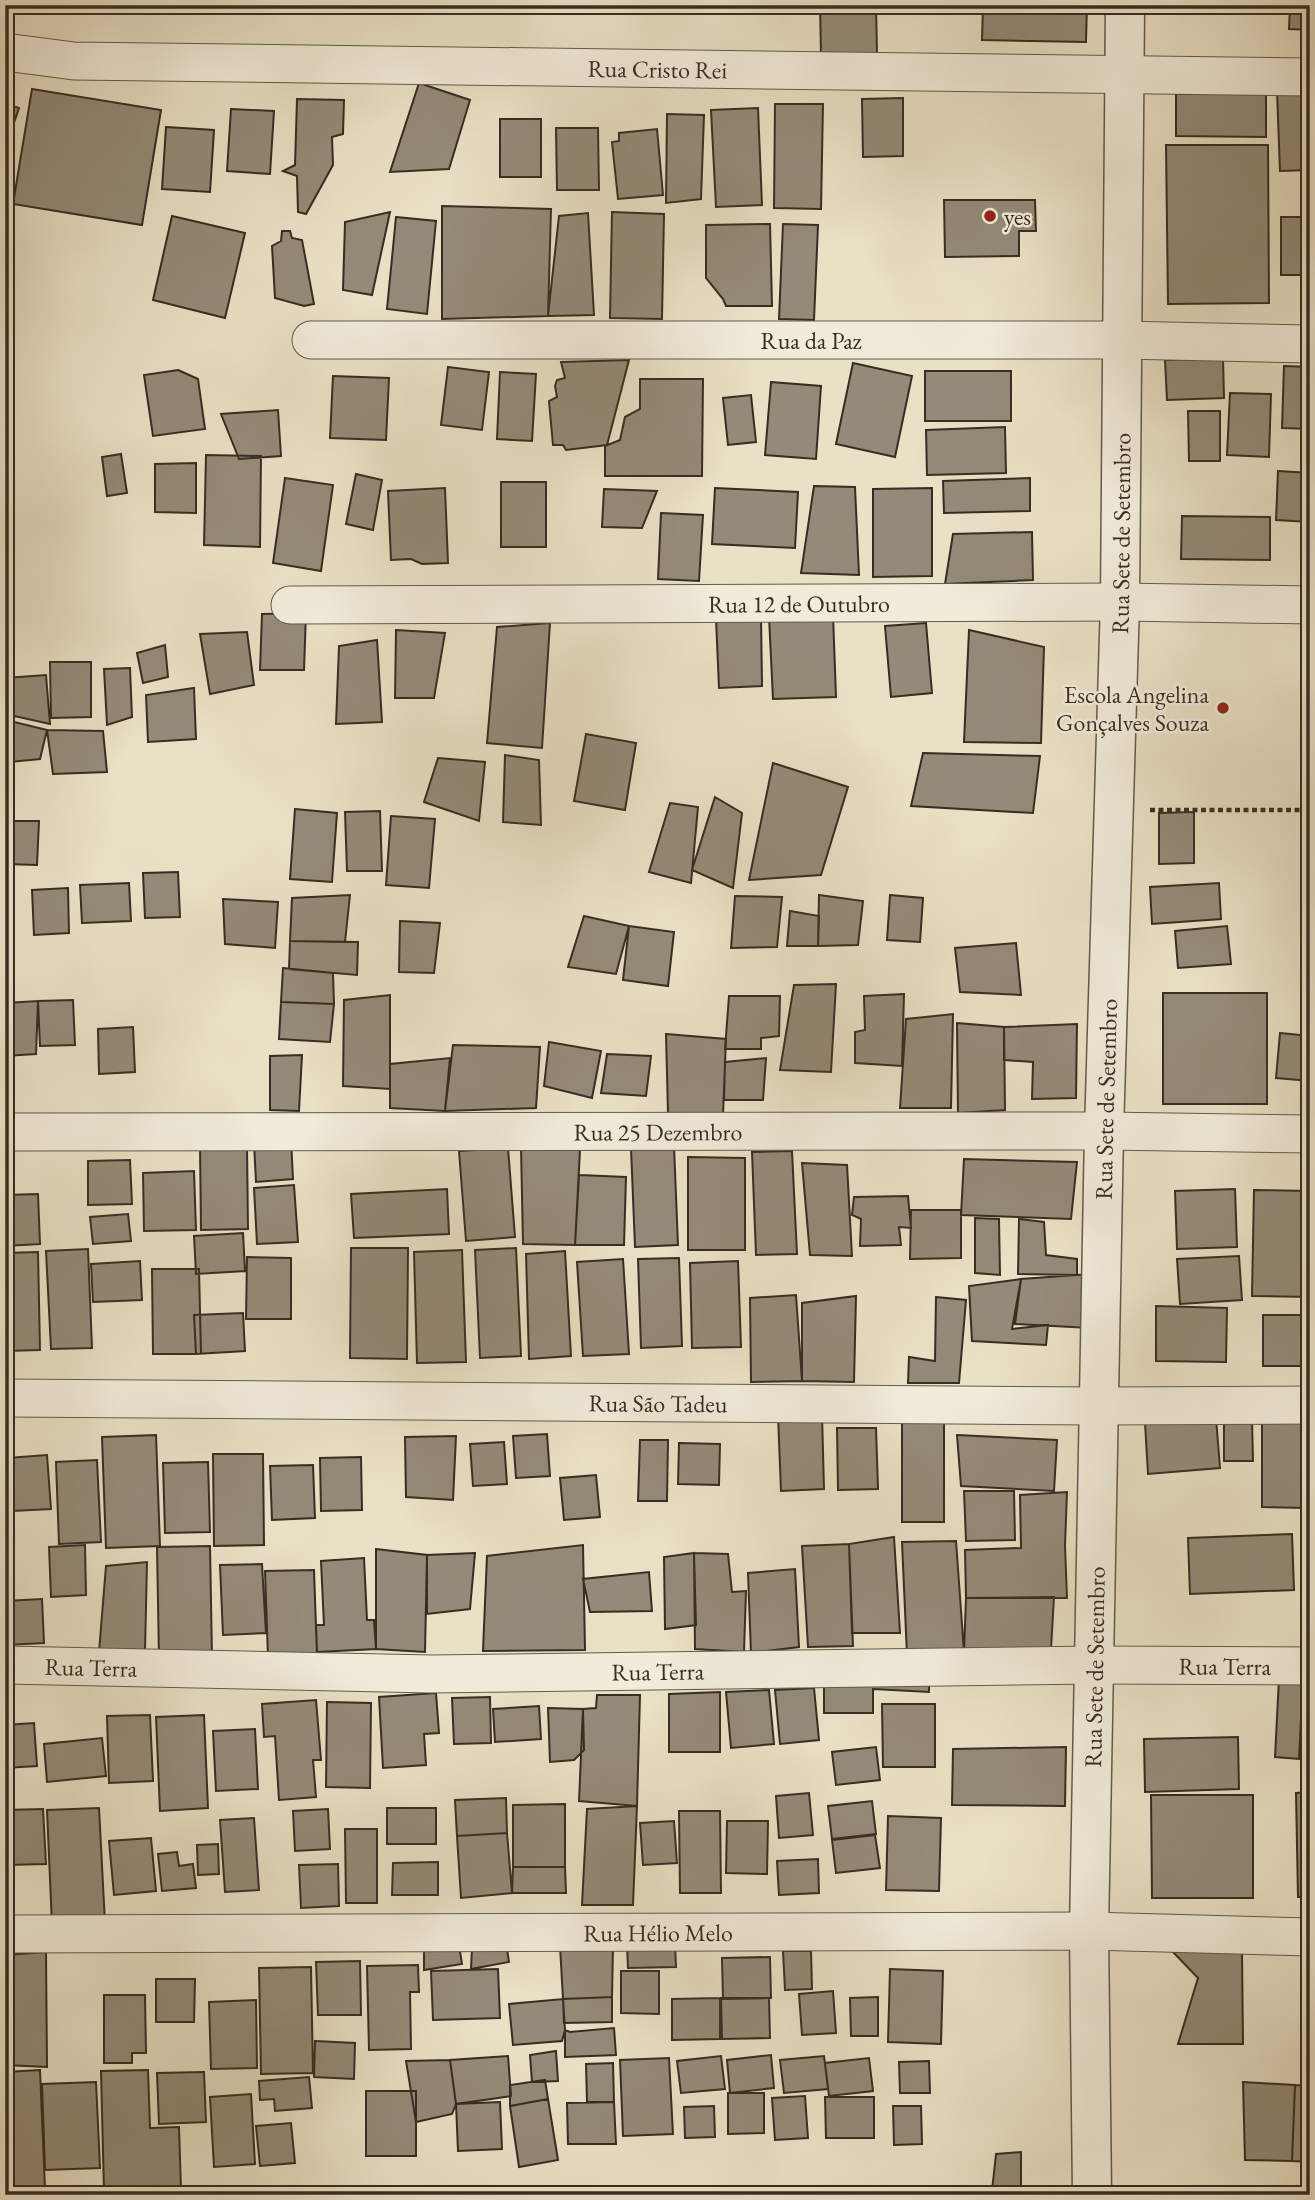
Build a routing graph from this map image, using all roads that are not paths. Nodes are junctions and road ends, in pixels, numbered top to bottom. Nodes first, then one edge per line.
1 (1125, 5) edge
2 (5, 52) edge
3 (1126, 75) junction
4 (1310, 77) edge
5 (312, 340) dead end
6 (1122, 340) junction
7 (1310, 344) edge
8 (1120, 602) junction
9 (289, 605) dead end
10 (1310, 605) edge
11 (1104, 1131) junction
12 (5, 1132) edge
13 (1310, 1134) edge
14 (5, 1398) edge
15 (1310, 1405) edge
16 (1099, 1406) junction
17 (5, 1665) edge
18 (1094, 1665) junction
19 (1310, 1666) edge
20 (1089, 1931) junction
21 (5, 1934) edge
22 (1310, 1937) edge
23 (1092, 2195) edge

1 - 3 street, Rua Sete de Setembro
2 - 3 street, Rua Cristo Rei
3 - 4 street, Rua Cristo Rei
3 - 6 street, Rua Sete de Setembro
5 - 6 street, Rua da Paz
6 - 7 street, Rua da Paz
6 - 8 street, Rua Sete de Setembro
8 - 9 street, Rua 12 de Outubro
8 - 10 street, Rua 12 de Outubro
8 - 11 street, Rua Sete de Setembro
11 - 12 street, Rua 25 Dezembro
11 - 13 street, Rua 25 Dezembro
11 - 16 street, Rua Sete de Setembro
14 - 16 street, Rua São Tadeu
15 - 16 street, Rua São Tadeu
16 - 18 street, Rua Sete de Setembro
17 - 18 street, Rua Terra
18 - 19 street, Rua Terra
18 - 20 street, Rua Sete de Setembro
20 - 21 street, Rua Hélio Melo
20 - 22 street, Rua Hélio Melo
20 - 23 street, Rua Sete de Setembro

